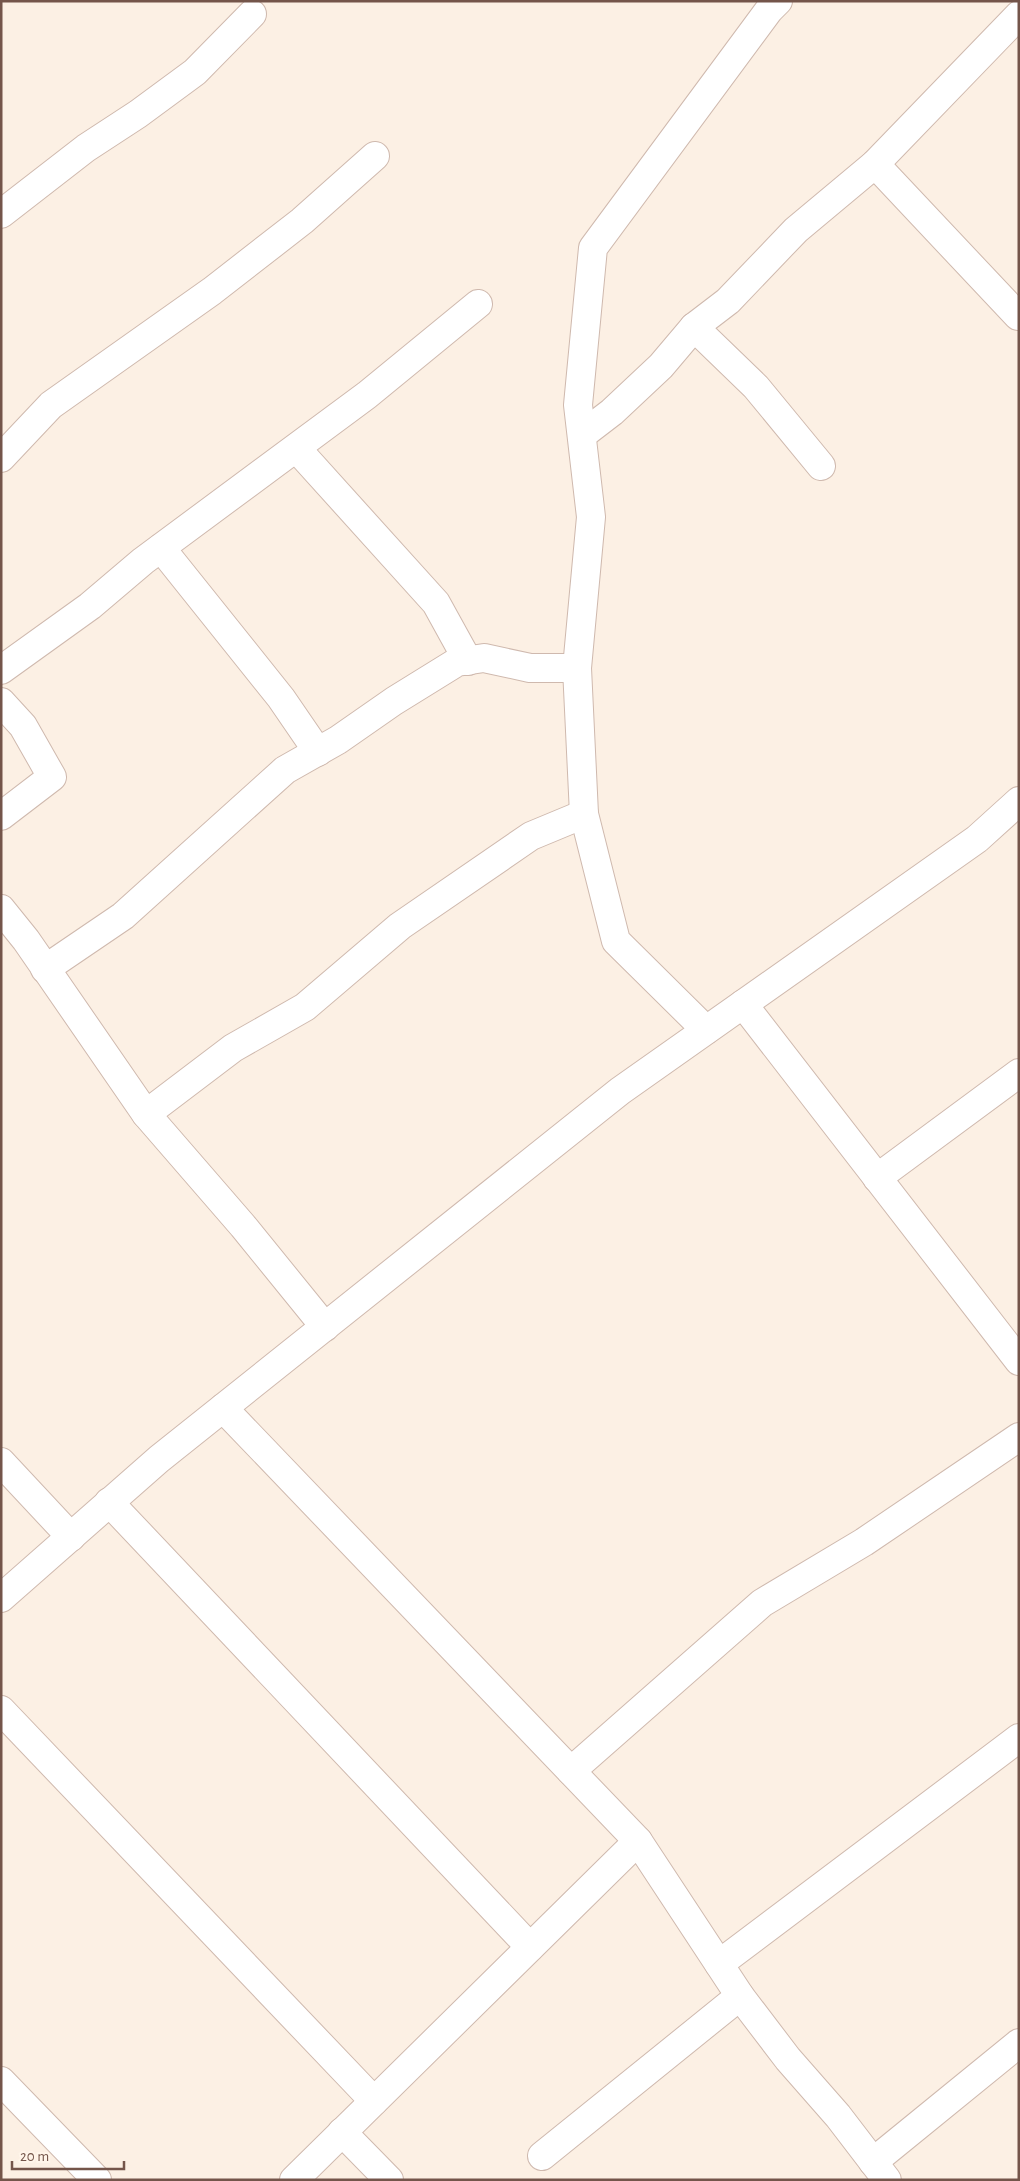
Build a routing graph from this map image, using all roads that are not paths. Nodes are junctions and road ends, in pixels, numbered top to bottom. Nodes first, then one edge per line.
1 (778, 1) edge
2 (252, 14) dead end
3 (1019, 15) edge
4 (375, 156) dead end
5 (876, 164) junction
6 (1, 214) edge
7 (478, 304) dead end
8 (1018, 316) edge
9 (694, 327) junction
10 (582, 435) junction
11 (297, 449) junction
12 (1, 458) edge
13 (820, 466) dead end
14 (161, 548) junction
15 (468, 661) junction
16 (576, 668) junction
17 (1, 670) edge
18 (1, 702) edge
19 (318, 752) junction
20 (1019, 801) edge
21 (584, 814) junction
22 (1, 816) edge
23 (1, 909) edge
24 (46, 969) junction
25 (743, 1004) junction
26 (706, 1030) junction
27 (1019, 1073) edge
28 (146, 1114) junction
29 (877, 1178) junction
30 (325, 1327) junction
31 (1019, 1361) edge
32 (223, 1408) junction
33 (1019, 1437) edge
34 (1, 1462) edge
35 (109, 1502) junction
36 (70, 1537) junction
37 (1, 1598) edge
38 (1, 1710) edge
39 (1019, 1738) edge
40 (571, 1771) junction
41 (638, 1841) junction
42 (530, 1947) junction
43 (719, 1964) junction
44 (740, 1996) junction
45 (1019, 2043) edge
46 (1, 2081) edge
47 (374, 2101) junction
48 (342, 2132) junction
49 (542, 2156) dead end
50 (880, 2171) edge
51 (97, 2180) edge
52 (294, 2180) edge
53 (389, 2180) edge

1 - 10 street
2 - 6 street
3 - 5 street
4 - 12 street
5 - 8 street
5 - 9 street
7 - 11 street
9 - 10 street
9 - 13 street
10 - 16 street
11 - 14 street
11 - 15 street
14 - 17 street
14 - 19 street
15 - 16 street
15 - 19 street
16 - 21 street
18 - 22 street
19 - 24 street
20 - 25 street
21 - 26 street
21 - 28 street
23 - 24 street
24 - 28 street
25 - 26 street
25 - 29 street
26 - 30 street
27 - 29 street
28 - 30 street
29 - 31 street
30 - 32 street
32 - 35 street
32 - 40 street
33 - 40 street
34 - 36 street
35 - 36 street
35 - 42 street
36 - 37 street
38 - 47 street
39 - 43 street
40 - 41 street
41 - 42 street
41 - 43 street
42 - 47 street
43 - 44 street
44 - 49 street
44 - 50 street
45 - 50 street
46 - 51 street
47 - 48 street
48 - 52 street
48 - 53 street

